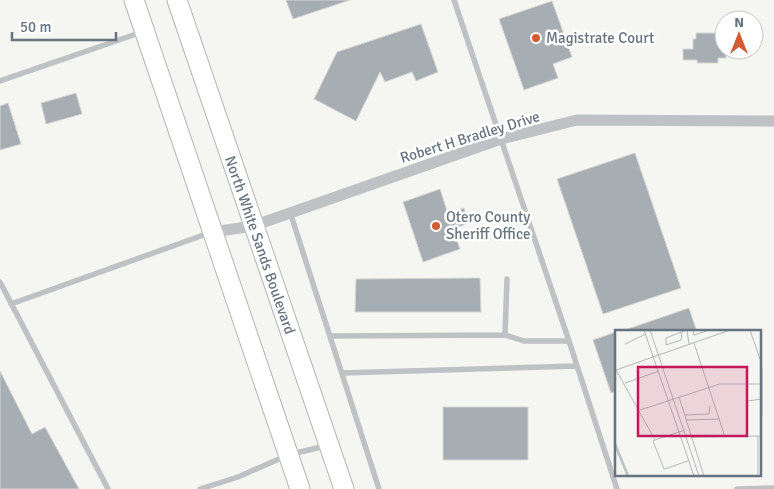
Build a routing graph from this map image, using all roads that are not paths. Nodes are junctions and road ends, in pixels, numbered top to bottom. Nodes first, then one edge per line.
1 (134, 0) edge
2 (177, 0) edge
3 (454, 0) edge
4 (145, 31) junction
5 (0, 81) edge
6 (774, 121) edge
7 (501, 139) junction
8 (290, 212) junction
9 (253, 226) junction
10 (213, 232) junction
11 (507, 279) dead end
12 (0, 282) edge
13 (11, 304) junction
14 (505, 335) junction
15 (331, 336) junction
16 (569, 341) junction
17 (577, 366) junction
18 (342, 373) junction
19 (329, 445) junction
20 (288, 455) junction
21 (774, 488) edge
22 (108, 489) edge
23 (200, 489) edge
24 (300, 489) edge
25 (344, 489) edge
26 (379, 489) edge
27 (616, 489) edge
28 (737, 489) edge

1 - 4 main road
2 - 9 main road, North White Sands Boulevard
3 - 7 lane
4 - 5 lane
4 - 10 main road
6 - 7 street, Robert H Bradley Drive
7 - 8 street, Robert H Bradley Drive
7 - 16 lane
8 - 9 street, Robert H Bradley Drive
8 - 15 lane
9 - 10 street, Robert H Bradley Drive
9 - 19 main road, North White Sands Boulevard
10 - 13 lane
10 - 20 main road
11 - 14 lane
12 - 13 lane
13 - 22 lane
14 - 15 lane
14 - 16 lane
15 - 18 lane
16 - 17 lane
17 - 18 lane
17 - 27 lane
18 - 26 lane
19 - 20 lane
19 - 25 main road, North White Sands Boulevard
20 - 23 lane
20 - 24 main road
21 - 28 lane

